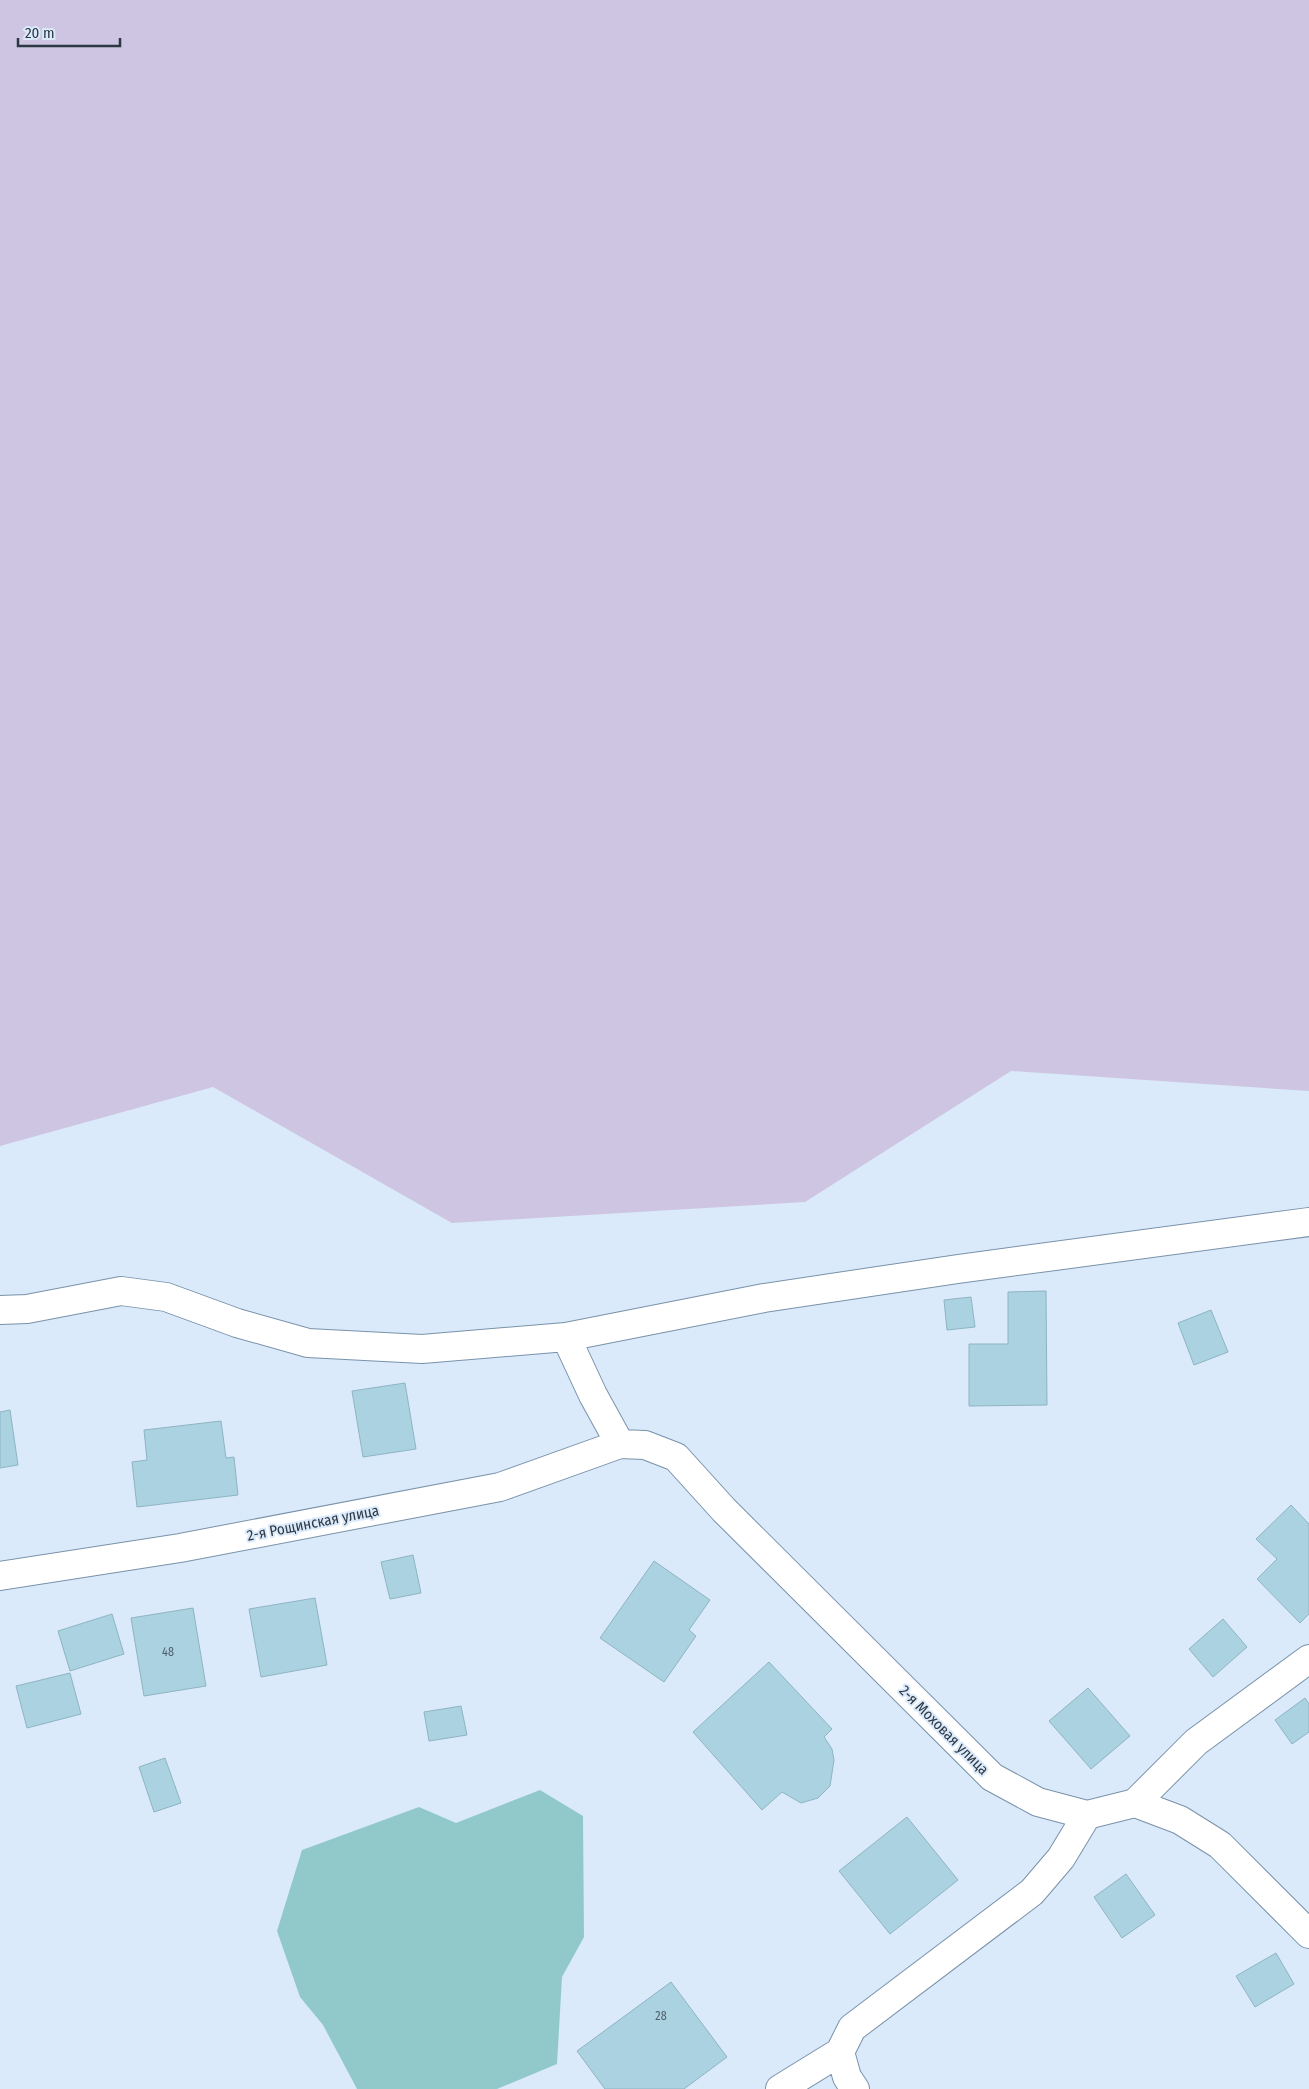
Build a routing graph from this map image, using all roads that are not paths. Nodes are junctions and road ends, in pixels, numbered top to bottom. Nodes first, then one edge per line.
1 (1309, 1222) edge
2 (0, 1310) edge
3 (566, 1337) junction
4 (620, 1444) junction
5 (0, 1576) edge
6 (1309, 1659) edge
7 (1135, 1803) junction
8 (1087, 1815) junction
9 (1309, 1934) edge
10 (840, 2052) junction
11 (780, 2089) edge
12 (855, 2089) edge

1 - 3 street
2 - 3 street
3 - 4 street
4 - 5 street, 2-я Рощинская улица
4 - 8 street, 2-я Моховая улица
6 - 7 street
7 - 8 street, 2-я Моховая улица
7 - 9 street
8 - 10 street
10 - 11 street
10 - 12 street

